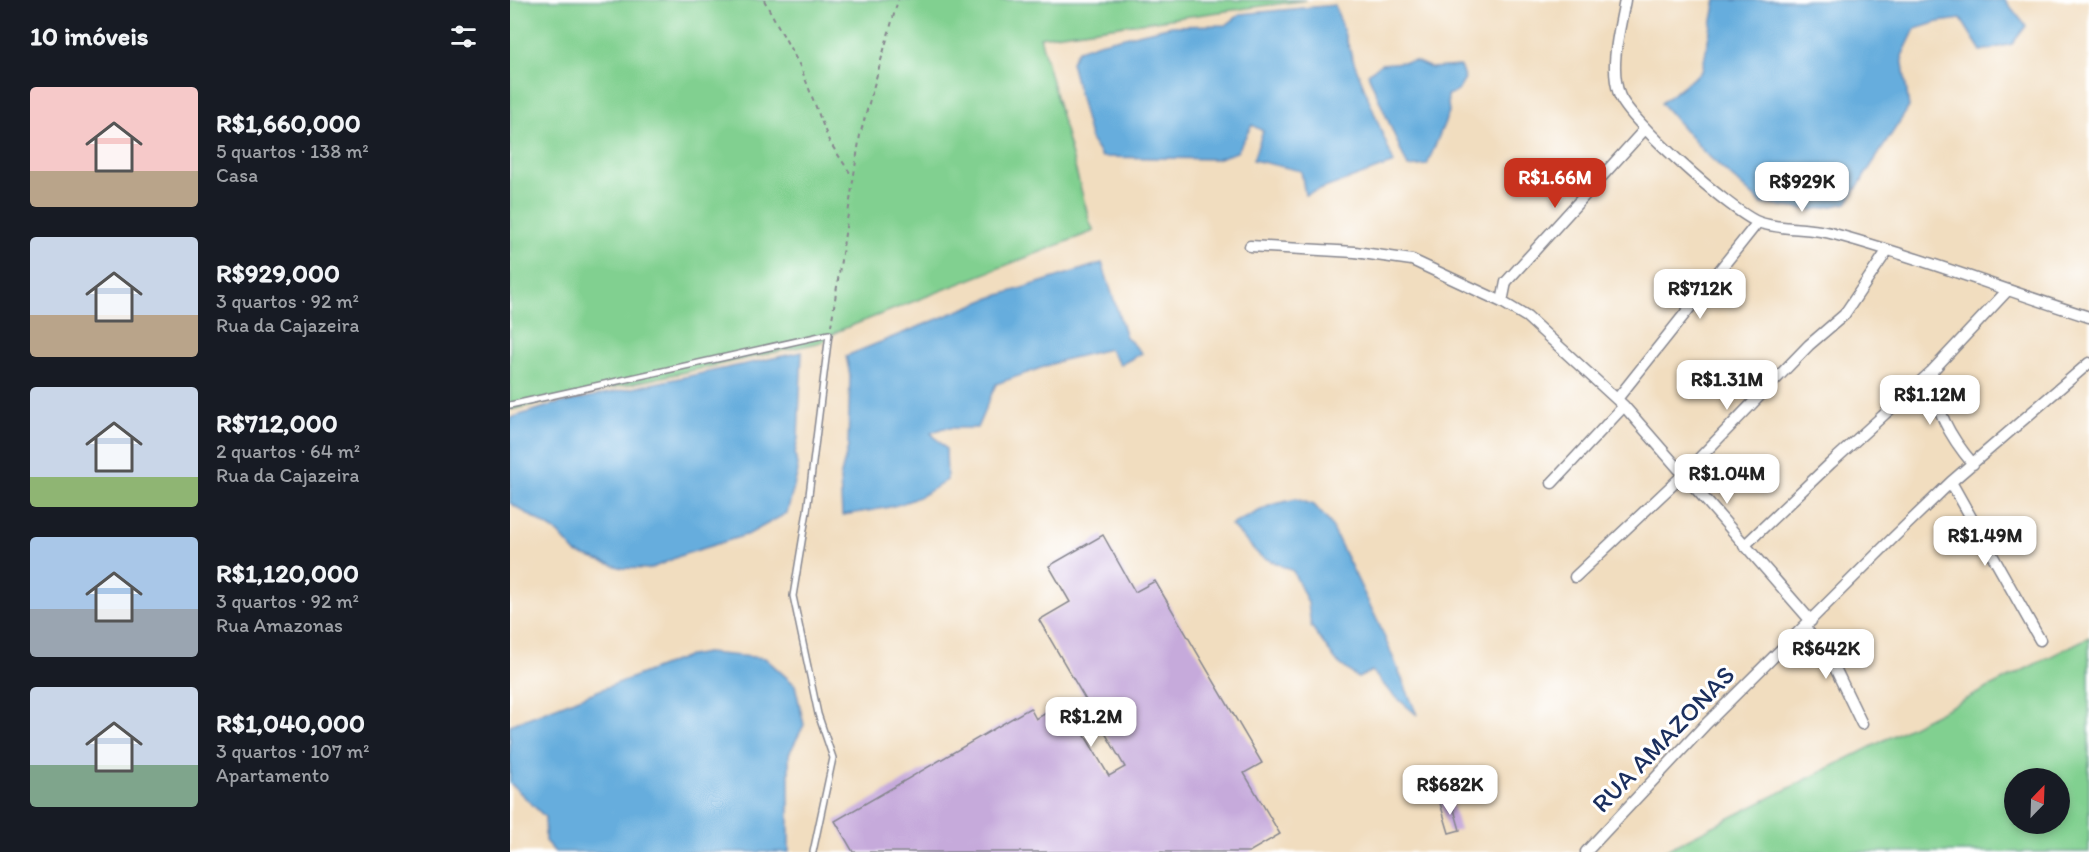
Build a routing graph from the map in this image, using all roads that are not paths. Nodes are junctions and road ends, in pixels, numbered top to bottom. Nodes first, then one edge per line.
1 (1625, 0) edge
2 (1645, 129) junction
3 (1758, 222) junction
4 (1250, 246) dead end
5 (1887, 251) junction
6 (2007, 291) junction
7 (1503, 302) junction
8 (2089, 317) edge
9 (2089, 363) edge
10 (1932, 371) junction
11 (1620, 402) junction
12 (510, 405) edge
13 (1972, 464) junction
14 (1682, 476) junction
15 (1951, 482) junction
16 (1552, 483) dead end
17 (1744, 546) junction
18 (1575, 577) dead end
19 (1808, 624) junction
20 (2040, 640) dead end
21 (1862, 724) dead end
22 (813, 852) edge
23 (1586, 852) edge

1 - 2 street
2 - 3 street
2 - 7 street
3 - 5 street
3 - 11 street
4 - 7 street
5 - 6 street
5 - 14 street
6 - 8 street
6 - 10 street
7 - 11 street
9 - 13 street, RUA AMAZONAS
10 - 13 street
10 - 17 street
11 - 14 street
11 - 16 street
12 - 22 lane
13 - 15 street, RUA AMAZONAS
14 - 17 street
14 - 18 street
15 - 19 street, RUA AMAZONAS
15 - 20 street
17 - 19 street
19 - 21 street
19 - 23 street, RUA AMAZONAS

